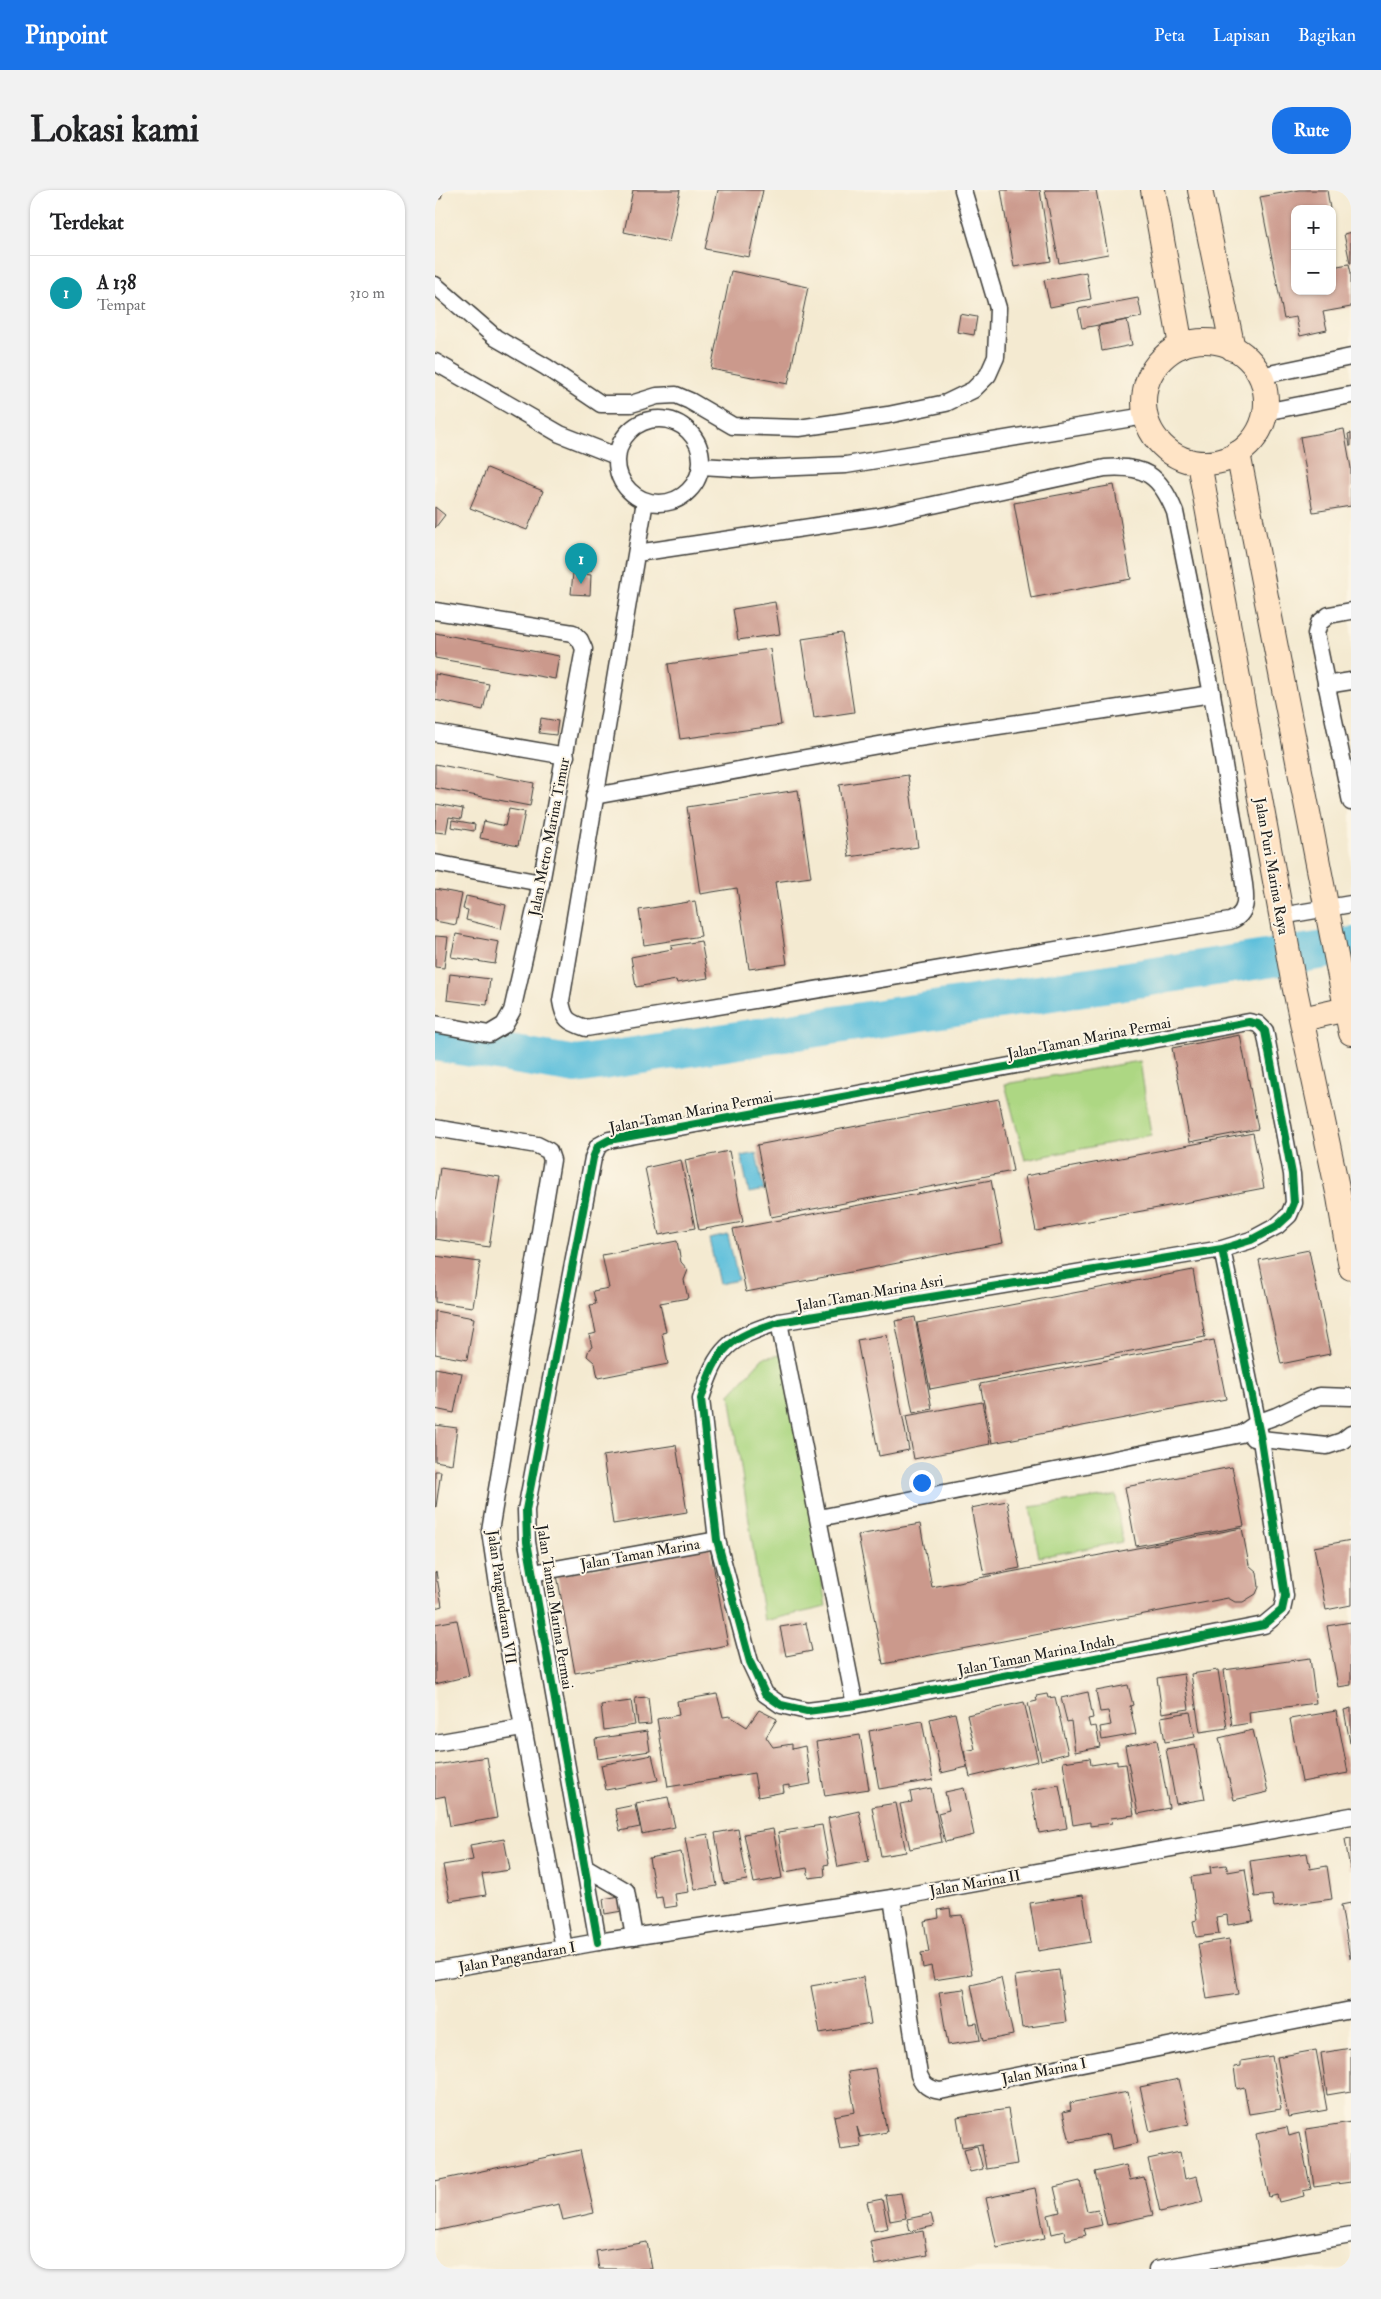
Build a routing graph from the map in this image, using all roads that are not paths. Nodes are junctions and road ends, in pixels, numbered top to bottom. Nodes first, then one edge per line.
1 (963, 190) edge
2 (1153, 190) edge
3 (1200, 190) edge
4 (435, 284) edge
5 (1181, 346) junction
6 (1233, 348) junction
7 (1351, 358) edge
8 (435, 362) edge
9 (1260, 376) junction
10 (1351, 394) edge
11 (1265, 412) junction
12 (1145, 416) junction
13 (1238, 453) junction
14 (616, 456) junction
15 (1199, 463) junction
16 (701, 466) junction
17 (645, 501) junction
18 (637, 553) junction
19 (1351, 610) edge
20 (435, 611) edge
21 (1351, 681) edge
22 (1326, 685) junction
23 (1212, 694) junction
24 (435, 733) edge
25 (566, 756) junction
26 (594, 796) junction
27 (1351, 802) edge
28 (435, 863) edge
29 (541, 883) junction
30 (1351, 904) edge
31 (1328, 909) junction
32 (1281, 916) junction
33 (1347, 1008) junction
34 (1301, 1019) junction
35 (435, 1024) edge
36 (1351, 1033) edge
37 (435, 1128) edge
38 (1222, 1249) junction
39 (1351, 1268) edge
40 (779, 1322) junction
41 (1351, 1397) edge
42 (1257, 1423) junction
43 (1241, 1434) junction
44 (1351, 1434) edge
45 (1261, 1440) junction
46 (819, 1518) junction
47 (717, 1540) junction
48 (533, 1573) junction
49 (855, 1705) junction
50 (523, 1728) junction
51 (435, 1743) edge
52 (1351, 1816) edge
53 (587, 1868) junction
54 (892, 1898) junction
55 (634, 1937) junction
56 (598, 1942) junction
57 (564, 1948) junction
58 (435, 1971) edge
59 (1351, 2010) edge
60 (1351, 2235) edge
61 (1157, 2269) edge

1 - 4 street
2 - 5 street
3 - 6 street
5 - 6 street
5 - 12 street
6 - 9 street
7 - 9 street
8 - 14 street
9 - 11 street
10 - 11 street
11 - 13 street
12 - 15 street
12 - 16 street
13 - 15 street
13 - 31 street
14 - 16 street
14 - 17 street
15 - 32 street, Jalan Puri Marina Raya
16 - 17 street
17 - 18 street
18 - 23 street
18 - 26 street
19 - 22 street
20 - 25 street, Jalan Metro Marina Timur
21 - 22 street
22 - 27 street
23 - 26 street
23 - 26 street
24 - 25 street
25 - 29 street, Jalan Metro Marina Timur
28 - 29 street
29 - 35 street, Jalan Metro Marina Timur
30 - 31 street
31 - 32 street
31 - 33 street
32 - 34 street, Jalan Puri Marina Raya
33 - 34 street
33 - 36 street
34 - 39 street, Jalan Puri Marina Raya
37 - 50 street, Jalan Pangandaran VII
38 - 40 street, Jalan Taman Marina Asri
38 - 42 street, Jalan Taman Marina Indah
38 - 48 street, Jalan Taman Marina Permai
40 - 46 street
40 - 47 street, Jalan Taman Marina Asri
41 - 42 street
42 - 43 street
42 - 45 street, Jalan Taman Marina Indah
43 - 45 street
43 - 46 street
44 - 45 street
45 - 49 street, Jalan Taman Marina Indah
46 - 49 street
47 - 48 street, Jalan Taman Marina
47 - 49 street, Jalan Taman Marina Indah
48 - 53 street, Jalan Taman Marina Permai
50 - 51 street
50 - 57 street, Jalan Pangandaran VII
52 - 54 street, Jalan Marina II
53 - 55 street
53 - 56 street, Jalan Taman Marina Permai
54 - 55 street, Jalan Marina II
54 - 59 street, Jalan Marina I
55 - 56 street, Jalan Marina II
56 - 57 street, Jalan Pangandaran I
57 - 58 street, Jalan Pangandaran I
60 - 61 street

